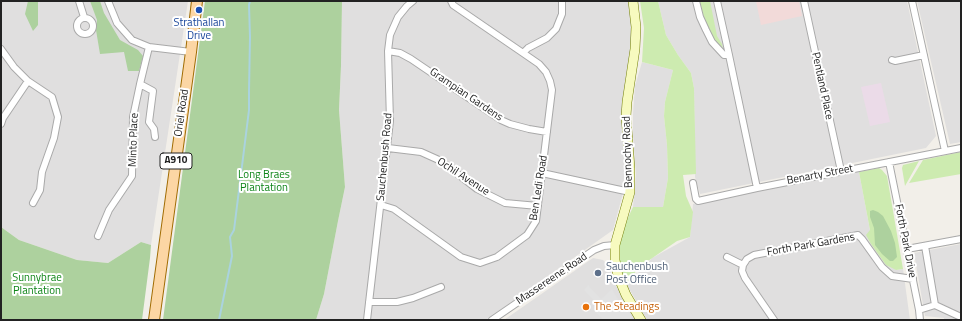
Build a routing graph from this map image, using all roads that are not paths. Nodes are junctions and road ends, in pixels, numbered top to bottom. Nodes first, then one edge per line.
1 (79, 1) edge
2 (108, 1) edge
3 (197, 1) edge
4 (413, 1) edge
5 (451, 1) edge
6 (562, 1) edge
7 (633, 1) edge
8 (696, 1) edge
9 (717, 1) edge
10 (804, 1) edge
11 (912, 1) edge
12 (84, 17) dead end
13 (149, 47) junction
14 (1, 49) edge
15 (388, 51) junction
16 (191, 52) junction
17 (523, 53) junction
18 (729, 55) junction
19 (924, 55) junction
20 (892, 60) dead end
21 (28, 81) junction
22 (140, 84) junction
23 (1, 124) edge
24 (547, 132) junction
25 (155, 137) dead end
26 (388, 148) junction
27 (961, 148) edge
28 (945, 151) junction
29 (889, 162) junction
30 (841, 171) junction
31 (542, 173) junction
32 (693, 183) dead end
33 (757, 188) junction
34 (630, 192) junction
35 (33, 203) dead end
36 (381, 205) junction
37 (538, 206) junction
38 (98, 236) dead end
39 (961, 239) edge
40 (615, 245) junction
41 (925, 246) junction
42 (907, 249) junction
43 (727, 257) dead end
44 (743, 265) junction
45 (912, 278) junction
46 (441, 287) dead end
47 (370, 302) junction
48 (935, 305) junction
49 (919, 310) junction
50 (961, 317) edge
51 (154, 320) edge
52 (367, 320) edge
53 (492, 320) edge
54 (641, 320) edge
55 (774, 320) edge
56 (920, 320) edge

1 - 12 street
2 - 13 street
3 - 16 main road, Oriel Road / A910
4 - 15 street, Sauchenbush Road
5 - 17 street, Ben Ledi Road
6 - 17 street
7 - 34 street, Bennochy Road
8 - 18 street
9 - 18 street
10 - 30 street, Pentland Place
11 - 19 street
13 - 16 street
13 - 22 street, Minto Place
14 - 21 street
15 - 24 street, Grampian Gardens
15 - 26 street, Sauchenbush Road
16 - 51 main road, Oriel Road / A910
17 - 24 street, Ben Ledi Road
18 - 33 street
19 - 20 street
19 - 28 street
21 - 23 street
21 - 35 street
22 - 25 street, Minto Place
22 - 38 street, Minto Place
24 - 31 street, Ben Ledi Road
26 - 36 street, Sauchenbush Road
26 - 37 street, Ochil Avenue
27 - 28 street, Benarty Street
28 - 29 street, Benarty Street
29 - 30 street, Benarty Street
29 - 42 street, Forth Park Drive
30 - 33 street, Benarty Street
31 - 34 street
31 - 37 street, Ben Ledi Road
32 - 33 street, Benarty Street
34 - 40 street, Bennochy Road
36 - 37 street, Ben Ledi Road
36 - 47 street, Sauchenbush Road
39 - 41 street
40 - 53 street, Massereene Road
40 - 54 street, Bennochy Road
41 - 42 street
41 - 48 street
42 - 45 street, Forth Park Drive
43 - 44 street
44 - 45 street, Forth Park Gardens
44 - 55 street
45 - 49 street, Forth Park Drive
46 - 47 street
47 - 52 street, Sauchenbush Road
48 - 49 street
48 - 50 street
49 - 56 street, Forth Park Drive

